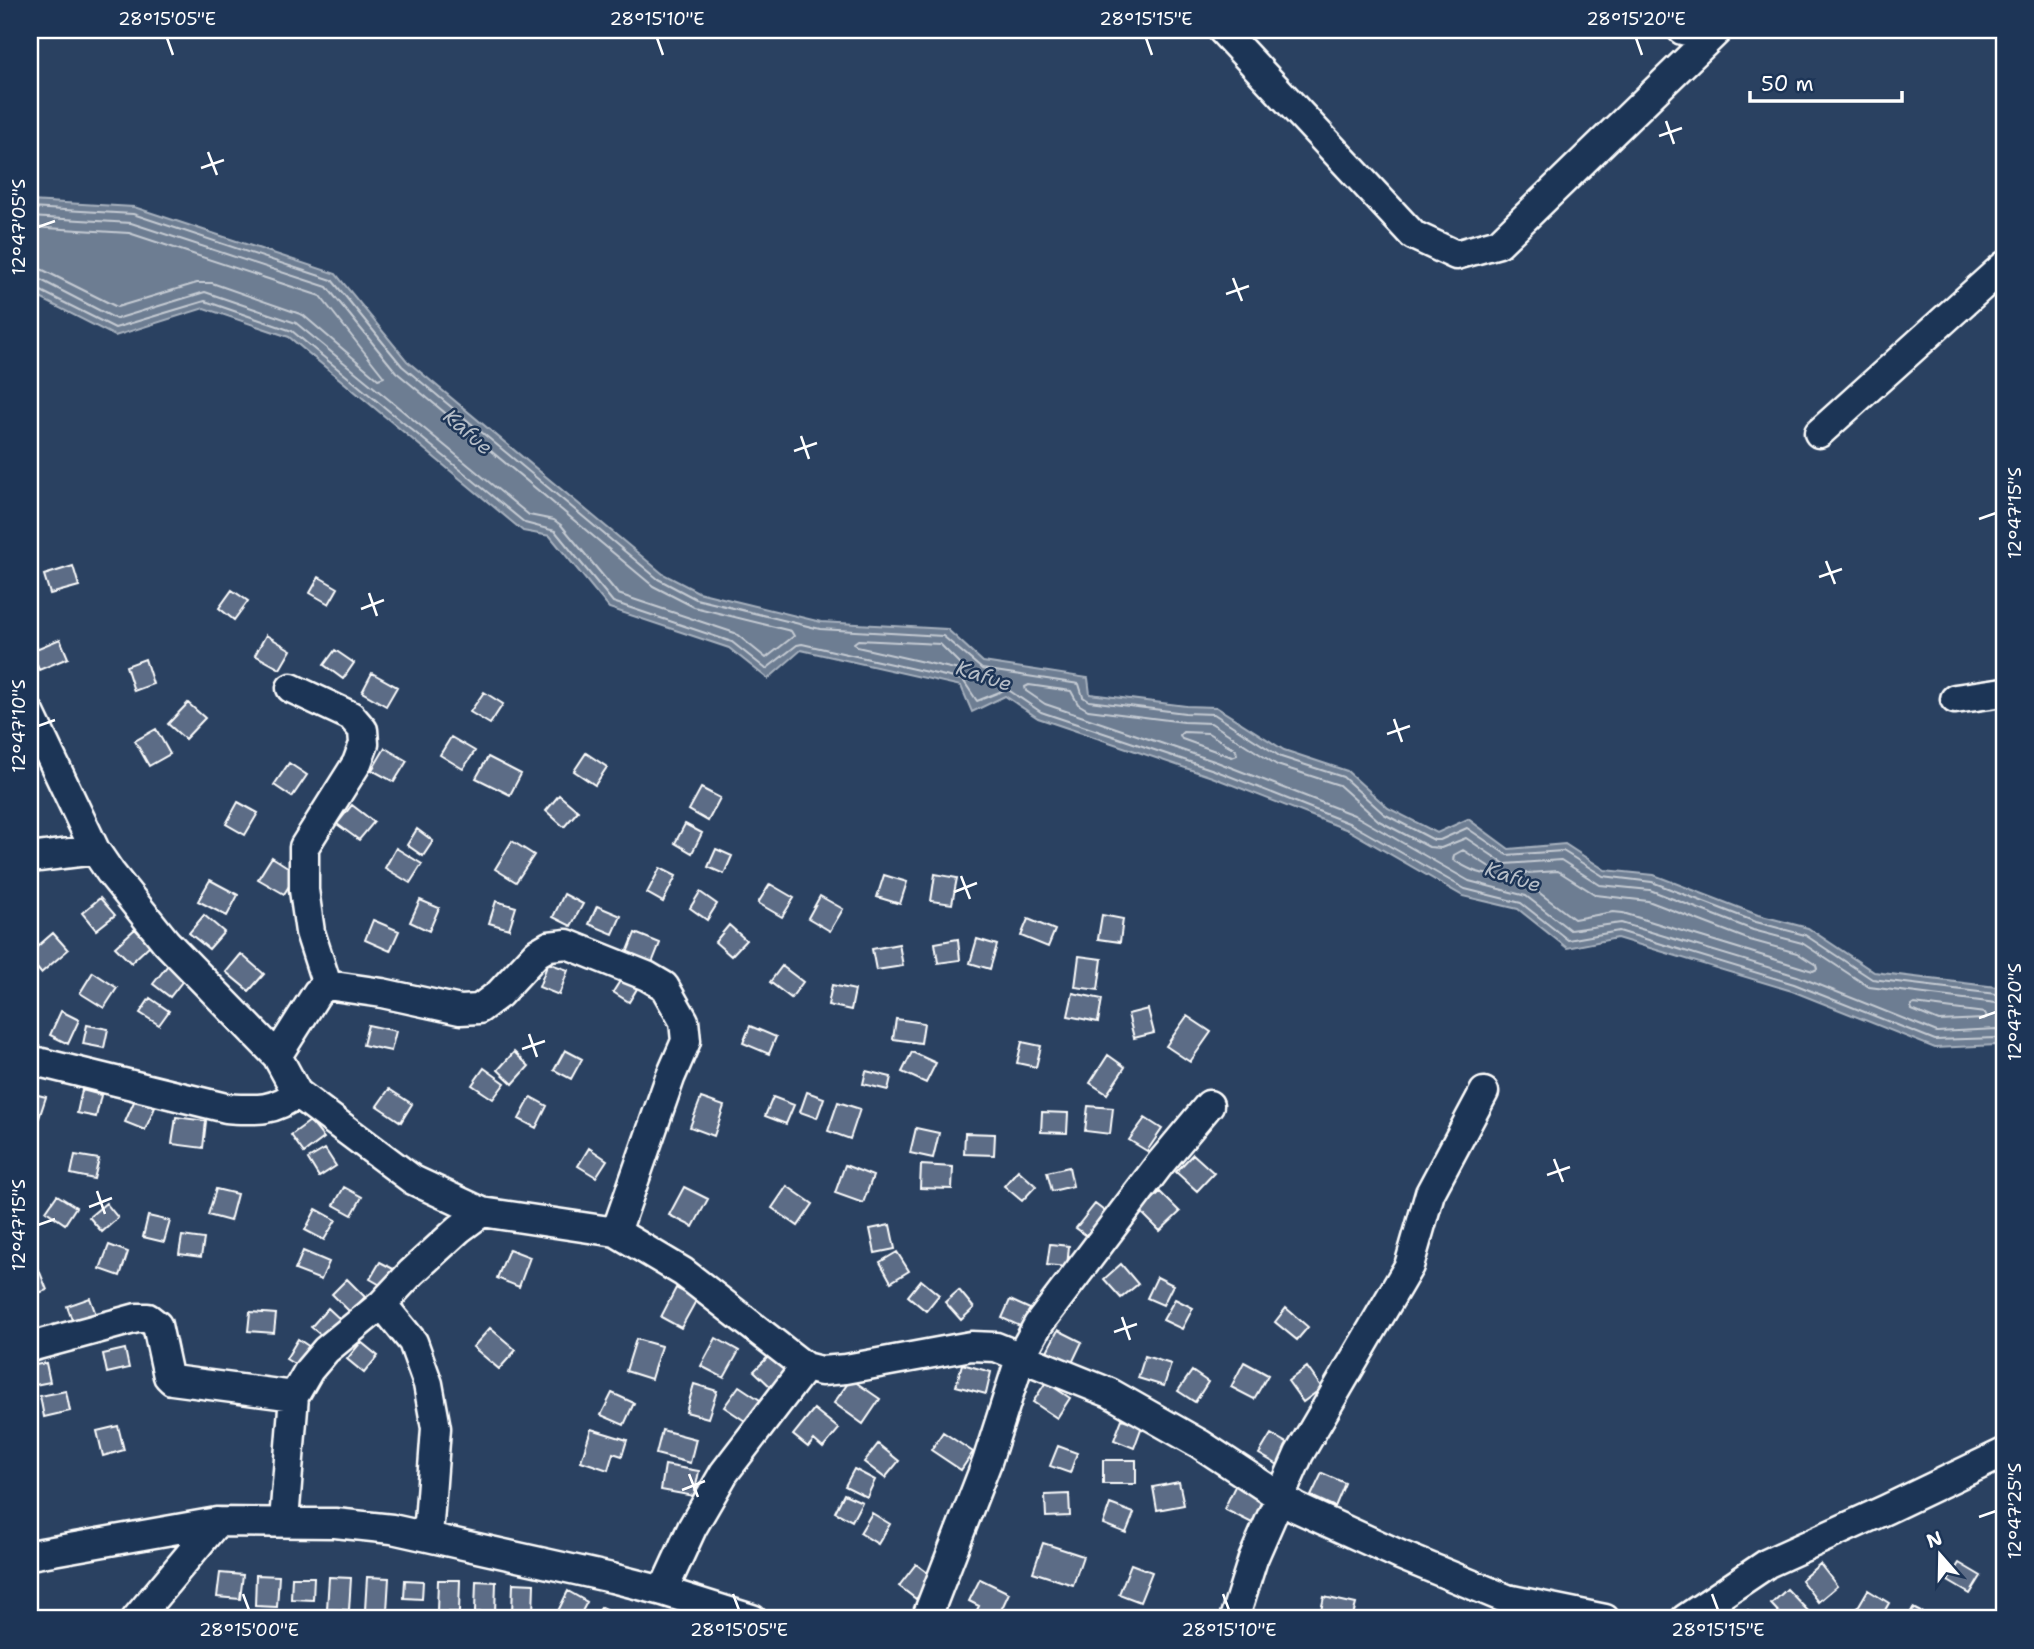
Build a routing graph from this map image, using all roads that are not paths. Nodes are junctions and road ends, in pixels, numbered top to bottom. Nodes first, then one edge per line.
1 (1222, 30) edge
2 (1682, 30) edge
3 (1714, 33) edge
4 (2004, 266) edge
5 (1819, 433) dead end
6 (291, 688) dead end
7 (2004, 692) edge
8 (1955, 699) dead end
9 (30, 713) edge
10 (95, 850) junction
11 (30, 858) edge
12 (327, 985) junction
13 (277, 1056) junction
14 (30, 1060) edge
15 (298, 1093) junction
16 (1484, 1093) dead end
17 (1209, 1105) dead end
18 (482, 1212) junction
19 (615, 1232) junction
20 (382, 1304) junction
21 (30, 1347) edge
22 (1021, 1356) junction
23 (805, 1367) junction
24 (294, 1396) junction
25 (2004, 1452) edge
26 (1279, 1496) junction
27 (284, 1521) junction
28 (217, 1522) junction
29 (428, 1536) junction
30 (30, 1555) edge
31 (663, 1591) junction
32 (136, 1619) edge
33 (752, 1619) edge
34 (926, 1619) edge
35 (1234, 1619) edge
36 (1605, 1619) edge
37 (1685, 1619) edge

1 - 3 street
2 - 3 street
4 - 5 street
6 - 12 street
7 - 8 street
9 - 10 street
10 - 11 street
10 - 13 street
12 - 13 street
12 - 19 street
13 - 15 street
14 - 15 street
15 - 18 street
16 - 26 street
17 - 22 street
18 - 19 street
18 - 20 street
19 - 23 street
20 - 24 street
20 - 29 street
21 - 24 street
22 - 23 street
22 - 26 street
22 - 34 street
23 - 31 street
24 - 27 street
25 - 37 street
26 - 35 street
26 - 36 street
27 - 28 street
27 - 29 street
28 - 30 street
28 - 32 street
29 - 31 street
31 - 33 street

